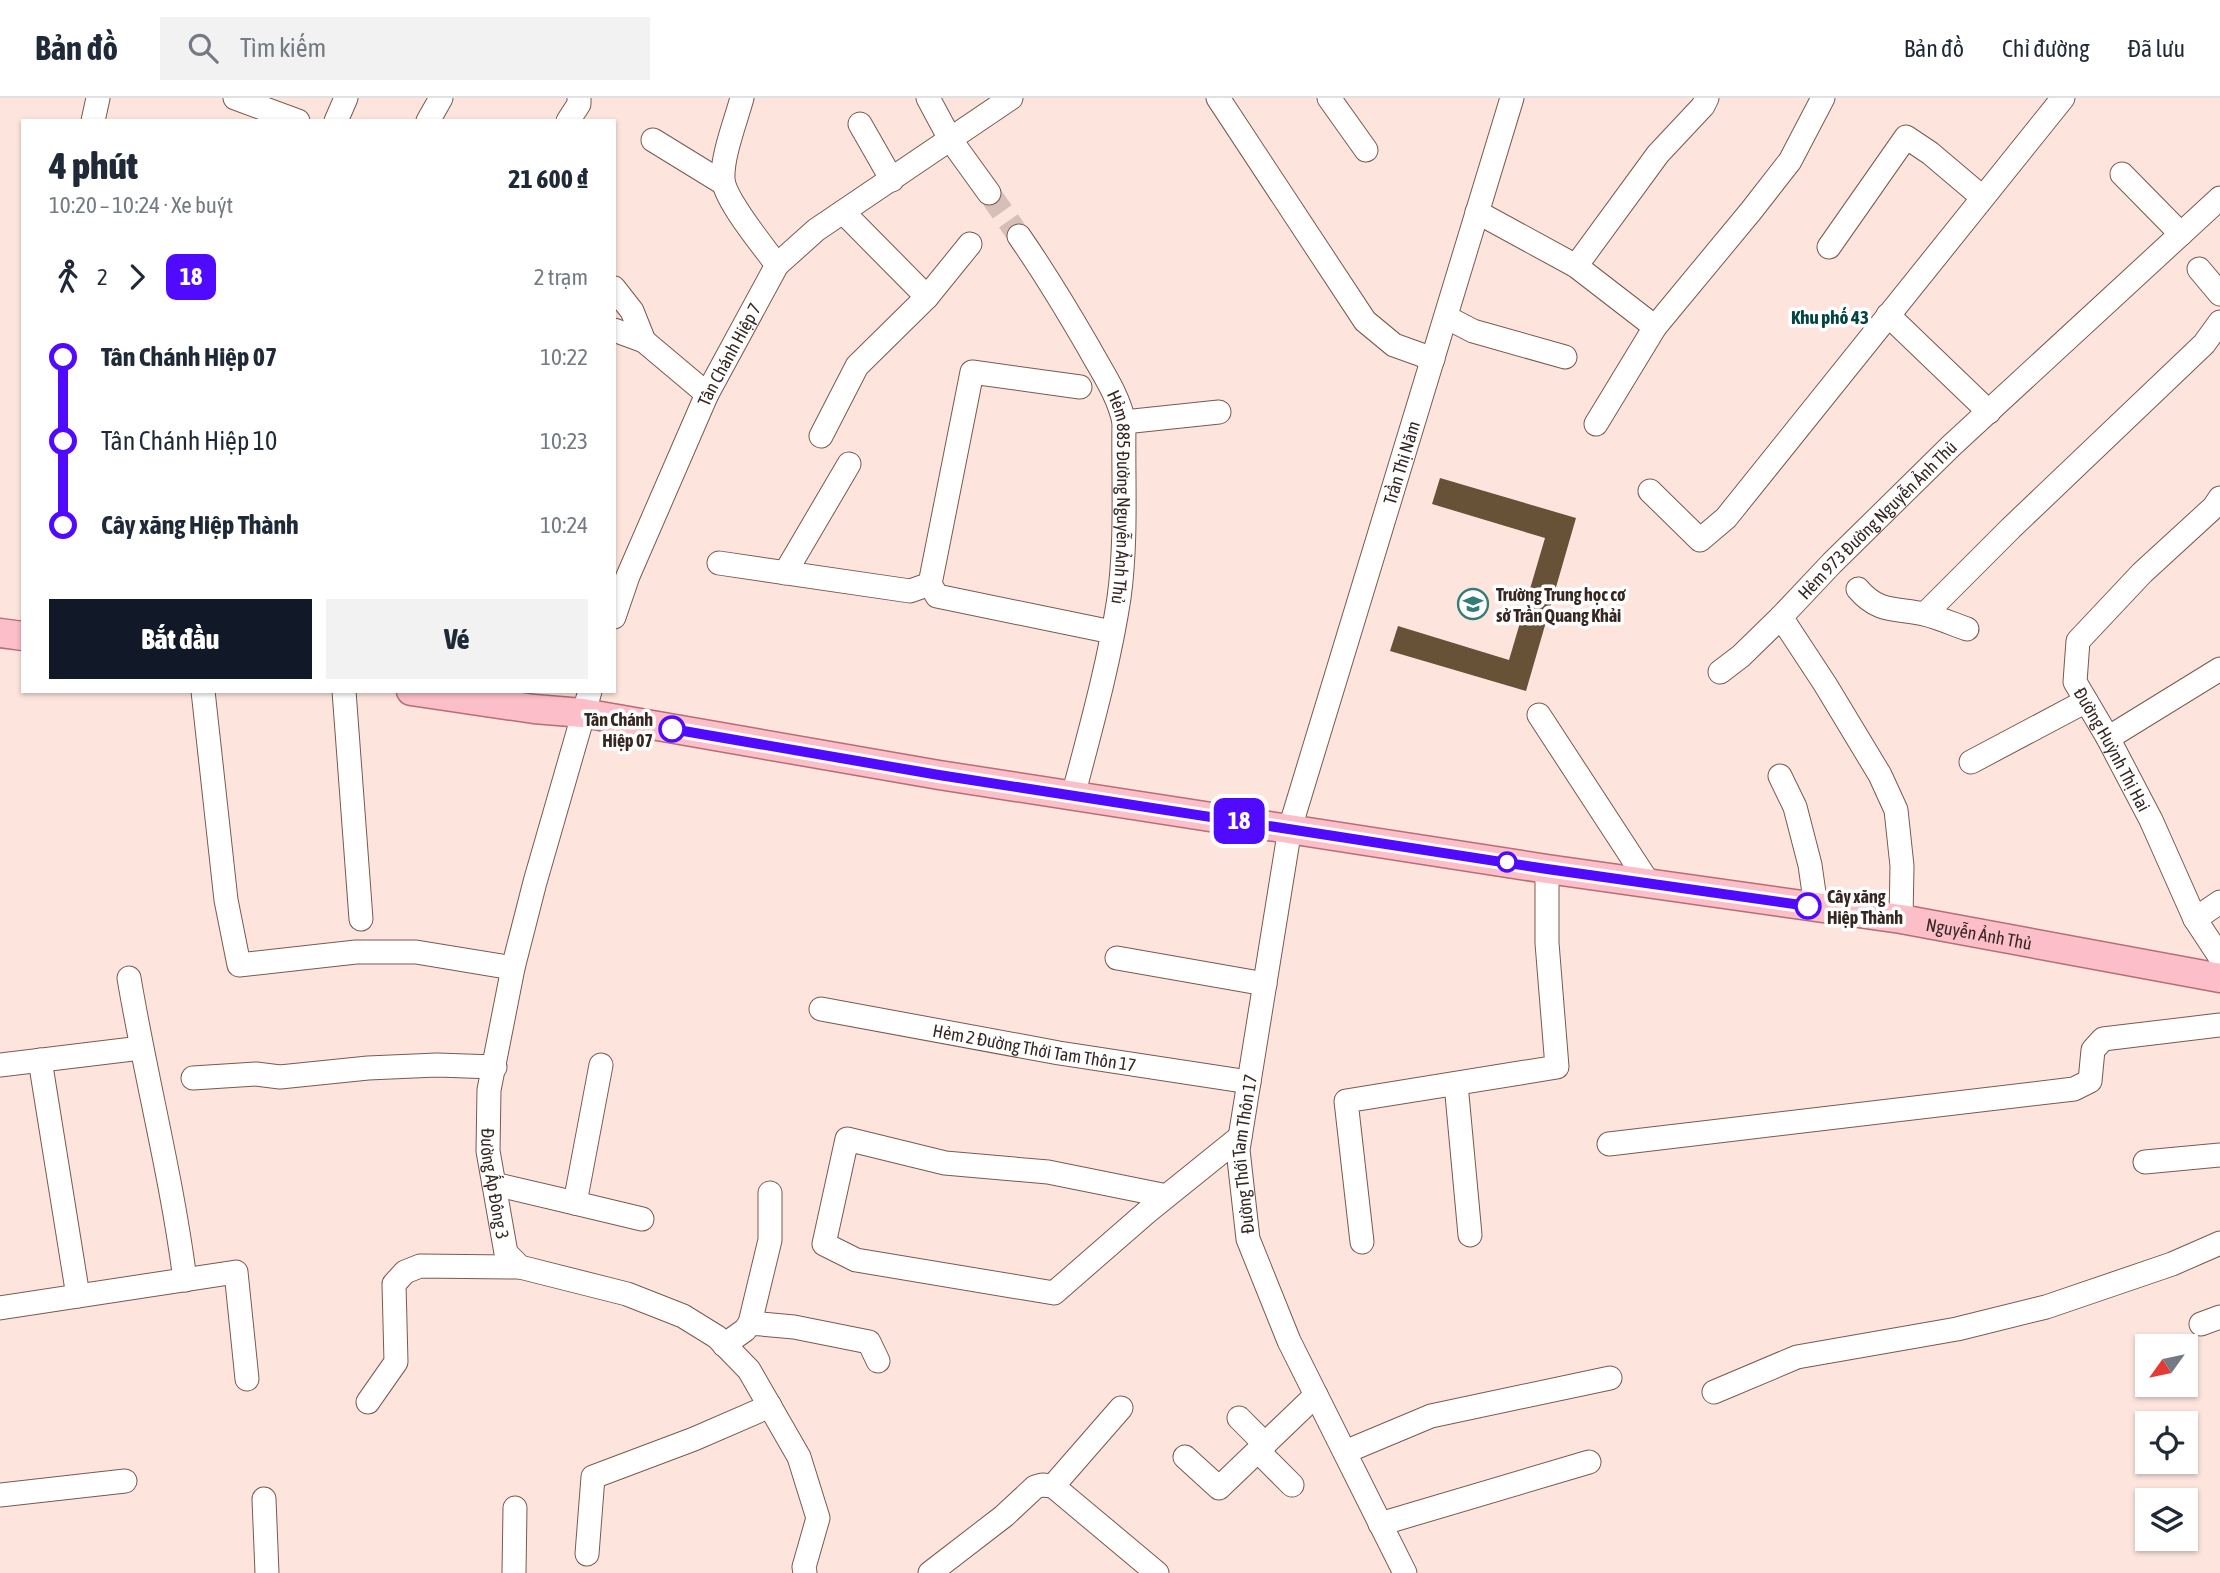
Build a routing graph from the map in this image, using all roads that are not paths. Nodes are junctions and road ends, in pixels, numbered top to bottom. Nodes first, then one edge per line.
1 (98, 98) edge
2 (235, 98) edge
3 (346, 98) edge
4 (442, 98) edge
5 (579, 98) edge
6 (742, 98) edge
7 (928, 98) edge
8 (1011, 98) edge
9 (1218, 98) edge
10 (1329, 98) edge
11 (1512, 98) edge
12 (1707, 98) edge
13 (1823, 98) edge
14 (2063, 98) edge
15 (259, 114) edge
16 (93, 119) edge
17 (287, 119) edge
18 (336, 119) edge
19 (429, 119) edge
20 (569, 119) edge
21 (860, 124) dead end
22 (950, 139) junction
23 (653, 140) dead end
24 (1366, 150) dead end
25 (2122, 174) dead end
26 (892, 180) junction
27 (723, 183) junction
28 (989, 193) tunnel mouth
29 (1982, 197) junction
30 (2220, 198) edge
31 (843, 212) junction
32 (1477, 212) junction
33 (2181, 234) junction
34 (1019, 236) tunnel mouth
35 (970, 244) dead end
36 (1829, 247) dead end
37 (777, 265) junction
38 (1576, 265) junction
39 (2199, 269) dead end
40 (616, 291) edge
41 (2220, 294) edge
42 (927, 297) junction
43 (1888, 315) junction
44 (1446, 317) junction
45 (2220, 321) edge
46 (1655, 327) junction
47 (616, 331) edge
48 (644, 341) junction
49 (1565, 357) dead end
50 (1433, 359) junction
51 (1080, 387) dead end
52 (707, 394) junction
53 (1219, 412) dead end
54 (1989, 412) junction
55 (1124, 422) junction
56 (1597, 424) dead end
57 (821, 436) dead end
58 (849, 464) dead end
59 (1650, 491) dead end
60 (2220, 498) edge
61 (719, 563) dead end
62 (785, 573) junction
63 (930, 584) junction
64 (1858, 589) dead end
65 (616, 611) edge
66 (1925, 614) junction
67 (1782, 617) junction
68 (1967, 629) dead end
69 (1112, 632) junction
70 (0, 633) edge
71 (21, 636) edge
72 (2220, 668) edge
73 (1720, 672) dead end
74 (203, 693) edge
75 (344, 693) edge
76 (425, 693) edge
77 (2086, 701) junction
78 (587, 702) edge
79 (1539, 715) dead end
80 (2108, 738) junction
81 (1971, 762) dead end
82 (1780, 776) dead end
83 (1073, 796) junction
84 (1290, 828) junction
85 (1547, 869) junction
86 (1648, 882) junction
87 (2220, 902) edge
88 (1815, 907) junction
89 (361, 919) dead end
90 (1901, 919) junction
91 (2195, 919) junction
92 (2220, 957) edge
93 (1118, 958) dead end
94 (513, 968) junction
95 (129, 978) dead end
96 (2220, 978) edge
97 (1265, 984) junction
98 (821, 1009) dead end
99 (2220, 1025) edge
100 (141, 1048) junction
101 (40, 1060) junction
102 (0, 1065) edge
103 (601, 1065) dead end
104 (495, 1067) junction
105 (193, 1078) dead end
106 (1249, 1082) junction
107 (1456, 1084) junction
108 (1240, 1137) junction
109 (1609, 1144) dead end
110 (2220, 1155) edge
111 (2145, 1162) dead end
112 (494, 1184) junction
113 (770, 1193) dead end
114 (1167, 1196) junction
115 (575, 1203) junction
116 (642, 1219) dead end
117 (1470, 1235) dead end
118 (1362, 1242) dead end
119 (2220, 1243) edge
120 (520, 1267) junction
121 (185, 1280) junction
122 (78, 1296) junction
123 (0, 1308) edge
124 (750, 1323) junction
125 (724, 1345) junction
126 (878, 1361) dead end
127 (1610, 1378) dead end
128 (247, 1379) dead end
129 (1714, 1392) dead end
130 (1316, 1395) junction
131 (368, 1402) dead end
132 (770, 1406) junction
133 (1121, 1408) dead end
134 (1239, 1418) dead end
135 (1261, 1447) junction
136 (1345, 1452) junction
137 (1185, 1457) dead end
138 (1589, 1462) dead end
139 (125, 1481) dead end
140 (1292, 1485) dead end
141 (1053, 1486) junction
142 (0, 1495) edge
143 (264, 1499) dead end
144 (514, 1508) dead end
145 (1380, 1524) junction
146 (587, 1554) dead end
147 (267, 1573) edge
148 (514, 1573) edge
149 (805, 1573) edge
150 (930, 1573) edge
151 (1157, 1573) edge
152 (1405, 1573) edge

1 - 16 street
2 - 15 street
3 - 18 street
4 - 19 street
5 - 20 street
6 - 27 street
7 - 22 street
8 - 22 street, Tân Chánh Hiệp 7
9 - 50 street
10 - 24 street
11 - 32 street, Trần Thị Năm
12 - 38 street
13 - 46 street
14 - 29 street
15 - 17 street
21 - 26 street
22 - 26 street, Tân Chánh Hiệp 7
22 - 28 street
23 - 27 street
25 - 33 street
26 - 31 street, Tân Chánh Hiệp 7
27 - 37 street
29 - 36 street
29 - 43 street
30 - 33 street, Hẻm 973 Đường Nguyễn Ảnh Thủ
31 - 37 street, Tân Chánh Hiệp 7
31 - 42 street
32 - 38 street
32 - 44 street, Trần Thị Năm
33 - 54 street, Hẻm 973 Đường Nguyễn Ảnh Thủ
34 - 55 street, Hẻm 885 Đường Nguyễn Ảnh Thủ
35 - 42 street
37 - 52 street, Tân Chánh Hiệp 7
38 - 46 street
39 - 41 street
40 - 48 street
42 - 57 street
43 - 54 street
43 - 59 street
44 - 49 street
44 - 50 street, Trần Thị Năm
45 - 66 street
46 - 56 street
47 - 48 street
48 - 52 street
50 - 84 street, Trần Thị Năm
51 - 63 street
52 - 65 street, Tân Chánh Hiệp 7
53 - 55 street
54 - 67 street, Hẻm 973 Đường Nguyễn Ảnh Thủ
55 - 69 street, Hẻm 885 Đường Nguyễn Ảnh Thủ
58 - 62 street
60 - 77 street, Đường Huỳnh Thị Hai
61 - 62 street
62 - 63 street
63 - 69 street
64 - 66 street
66 - 68 street
67 - 73 street, Hẻm 973 Đường Nguyễn Ảnh Thủ
67 - 90 street
69 - 83 street, Hẻm 885 Đường Nguyễn Ảnh Thủ
70 - 71 main road
72 - 80 street
74 - 94 street
75 - 89 street
76 - 78 main road, Nguyễn Ảnh Thủ
77 - 80 street, Đường Huỳnh Thị Hai
77 - 81 street
78 - 83 main road, Nguyễn Ảnh Thủ
78 - 94 street, Đường Ấp Đông 3
79 - 86 street
80 - 91 street, Đường Huỳnh Thị Hai
82 - 88 street
83 - 84 main road, Nguyễn Ảnh Thủ
84 - 85 main road, Nguyễn Ảnh Thủ
84 - 97 street, Đường Thới Tam Thôn 17
85 - 86 main road, Nguyễn Ảnh Thủ
85 - 107 street
86 - 88 main road, Nguyễn Ảnh Thủ
87 - 91 street
88 - 90 main road, Nguyễn Ảnh Thủ
90 - 96 main road, Nguyễn Ảnh Thủ
91 - 92 street, Đường Huỳnh Thị Hai
93 - 97 street
94 - 104 street, Đường Ấp Đông 3
95 - 100 street
97 - 106 street, Đường Thới Tam Thôn 17
98 - 106 street, Hẻm 2 Đường Thới Tam Thôn 17
99 - 109 street
100 - 101 street
100 - 121 street
101 - 102 street
101 - 122 street
103 - 115 street
104 - 105 street
104 - 112 street, Đường Ấp Đông 3
106 - 108 street, Đường Thới Tam Thôn 17
107 - 117 street
107 - 118 street
108 - 114 street
108 - 130 street, Đường Thới Tam Thôn 17
110 - 111 street
112 - 115 street
112 - 120 street, Đường Ấp Đông 3
113 - 124 street
114 - 114 street
115 - 116 street
119 - 129 street
120 - 125 street
120 - 131 street
121 - 122 street
121 - 128 street
122 - 123 street
124 - 125 street
124 - 126 street
125 - 132 street
127 - 136 street
130 - 135 street
130 - 136 street, Đường Thới Tam Thôn 17
132 - 146 street
132 - 149 street
133 - 141 street
134 - 135 street
135 - 137 street
135 - 140 street
136 - 145 street, Đường Thới Tam Thôn 17
138 - 145 street
139 - 142 street
141 - 150 street
141 - 151 street
143 - 147 street
144 - 148 street
145 - 152 street, Đường Thới Tam Thôn 17

